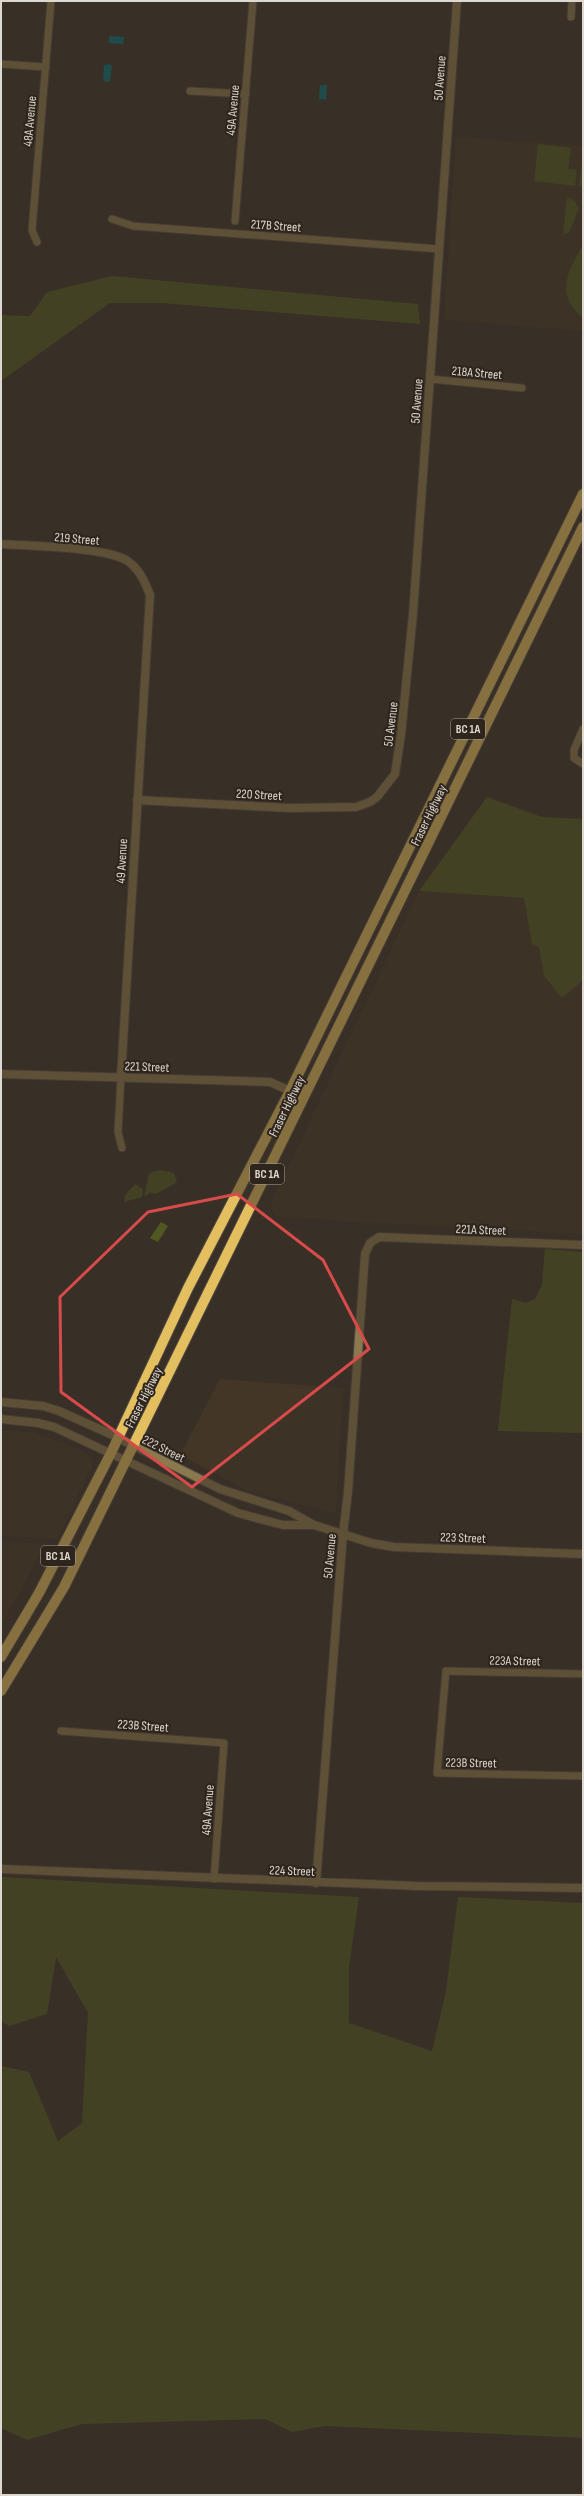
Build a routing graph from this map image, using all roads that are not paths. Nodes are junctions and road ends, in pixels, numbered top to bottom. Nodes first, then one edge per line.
1 (50, 1) edge
2 (253, 1) edge
3 (457, 1) edge
4 (572, 1) edge
5 (571, 17) dead end
6 (1, 64) edge
7 (46, 67) junction
8 (190, 91) dead end
9 (246, 94) junction
10 (112, 219) dead end
11 (236, 221) dead end
12 (37, 242) dead end
13 (439, 248) junction
14 (430, 379) junction
15 (522, 388) dead end
16 (583, 494) edge
17 (583, 527) edge
18 (1, 544) edge
19 (143, 577) joint
20 (583, 729) edge
21 (583, 764) edge
22 (377, 797) joint
23 (137, 800) junction
24 (1, 1074) edge
25 (121, 1077) junction
26 (290, 1092) junction
27 (122, 1148) dead end
28 (379, 1237) joint
29 (583, 1245) edge
30 (1, 1402) edge
31 (1, 1419) edge
32 (118, 1438) junction
33 (133, 1446) junction
34 (111, 1453) junction
35 (126, 1460) junction
36 (314, 1525) junction
37 (343, 1534) junction
38 (583, 1554) edge
39 (1, 1657) edge
40 (446, 1671) joint
41 (583, 1674) edge
42 (1, 1691) edge
43 (61, 1731) dead end
44 (224, 1743) joint
45 (583, 1776) edge
46 (1, 1869) edge
47 (214, 1879) junction
48 (316, 1883) junction
49 (583, 1888) edge

1 - 7 street, 48A Avenue
2 - 9 street, 49A Avenue
3 - 13 street, 50 Avenue
4 - 5 street
6 - 7 street
7 - 12 street, 48A Avenue
8 - 9 street
9 - 11 street, 49A Avenue
10 - 13 street, 217B Street
13 - 14 street, 50 Avenue
14 - 15 street, 218A Street
14 - 22 street, 50 Avenue
16 - 26 main road, Fraser Highway / BC 1A
17 - 33 main road, Fraser Highway / BC 1A
18 - 19 street, 219 Street
19 - 23 street, 49 Avenue
20 - 21 street
22 - 23 street, 220 Street
23 - 25 street, 49 Avenue
24 - 25 street, 221 Street
25 - 26 street, 221 Street
25 - 27 street, 49 Avenue
26 - 32 main road, Fraser Highway / BC 1A
28 - 29 street, 221A Street
28 - 37 street, 50 Avenue
30 - 32 street, 222 Street
31 - 34 street, 222 Street
32 - 33 street, 222 Street
32 - 34 main road, Fraser Highway / BC 1A
33 - 35 main road, Fraser Highway / BC 1A
33 - 36 street, 222 Street
34 - 35 street, 222 Street
34 - 39 main road, Fraser Highway / BC 1A
35 - 36 street, 222 Street
35 - 42 main road, Fraser Highway / BC 1A
36 - 37 street, 222 Street
37 - 38 street, 223 Street
37 - 48 street, 50 Avenue
40 - 41 street, 223A Street
40 - 45 street, 223B Street
43 - 44 street, 223B Street
44 - 47 street, 49A Avenue
46 - 47 street, 224 Street
47 - 48 street, 224 Street
48 - 49 street, 224 Street

